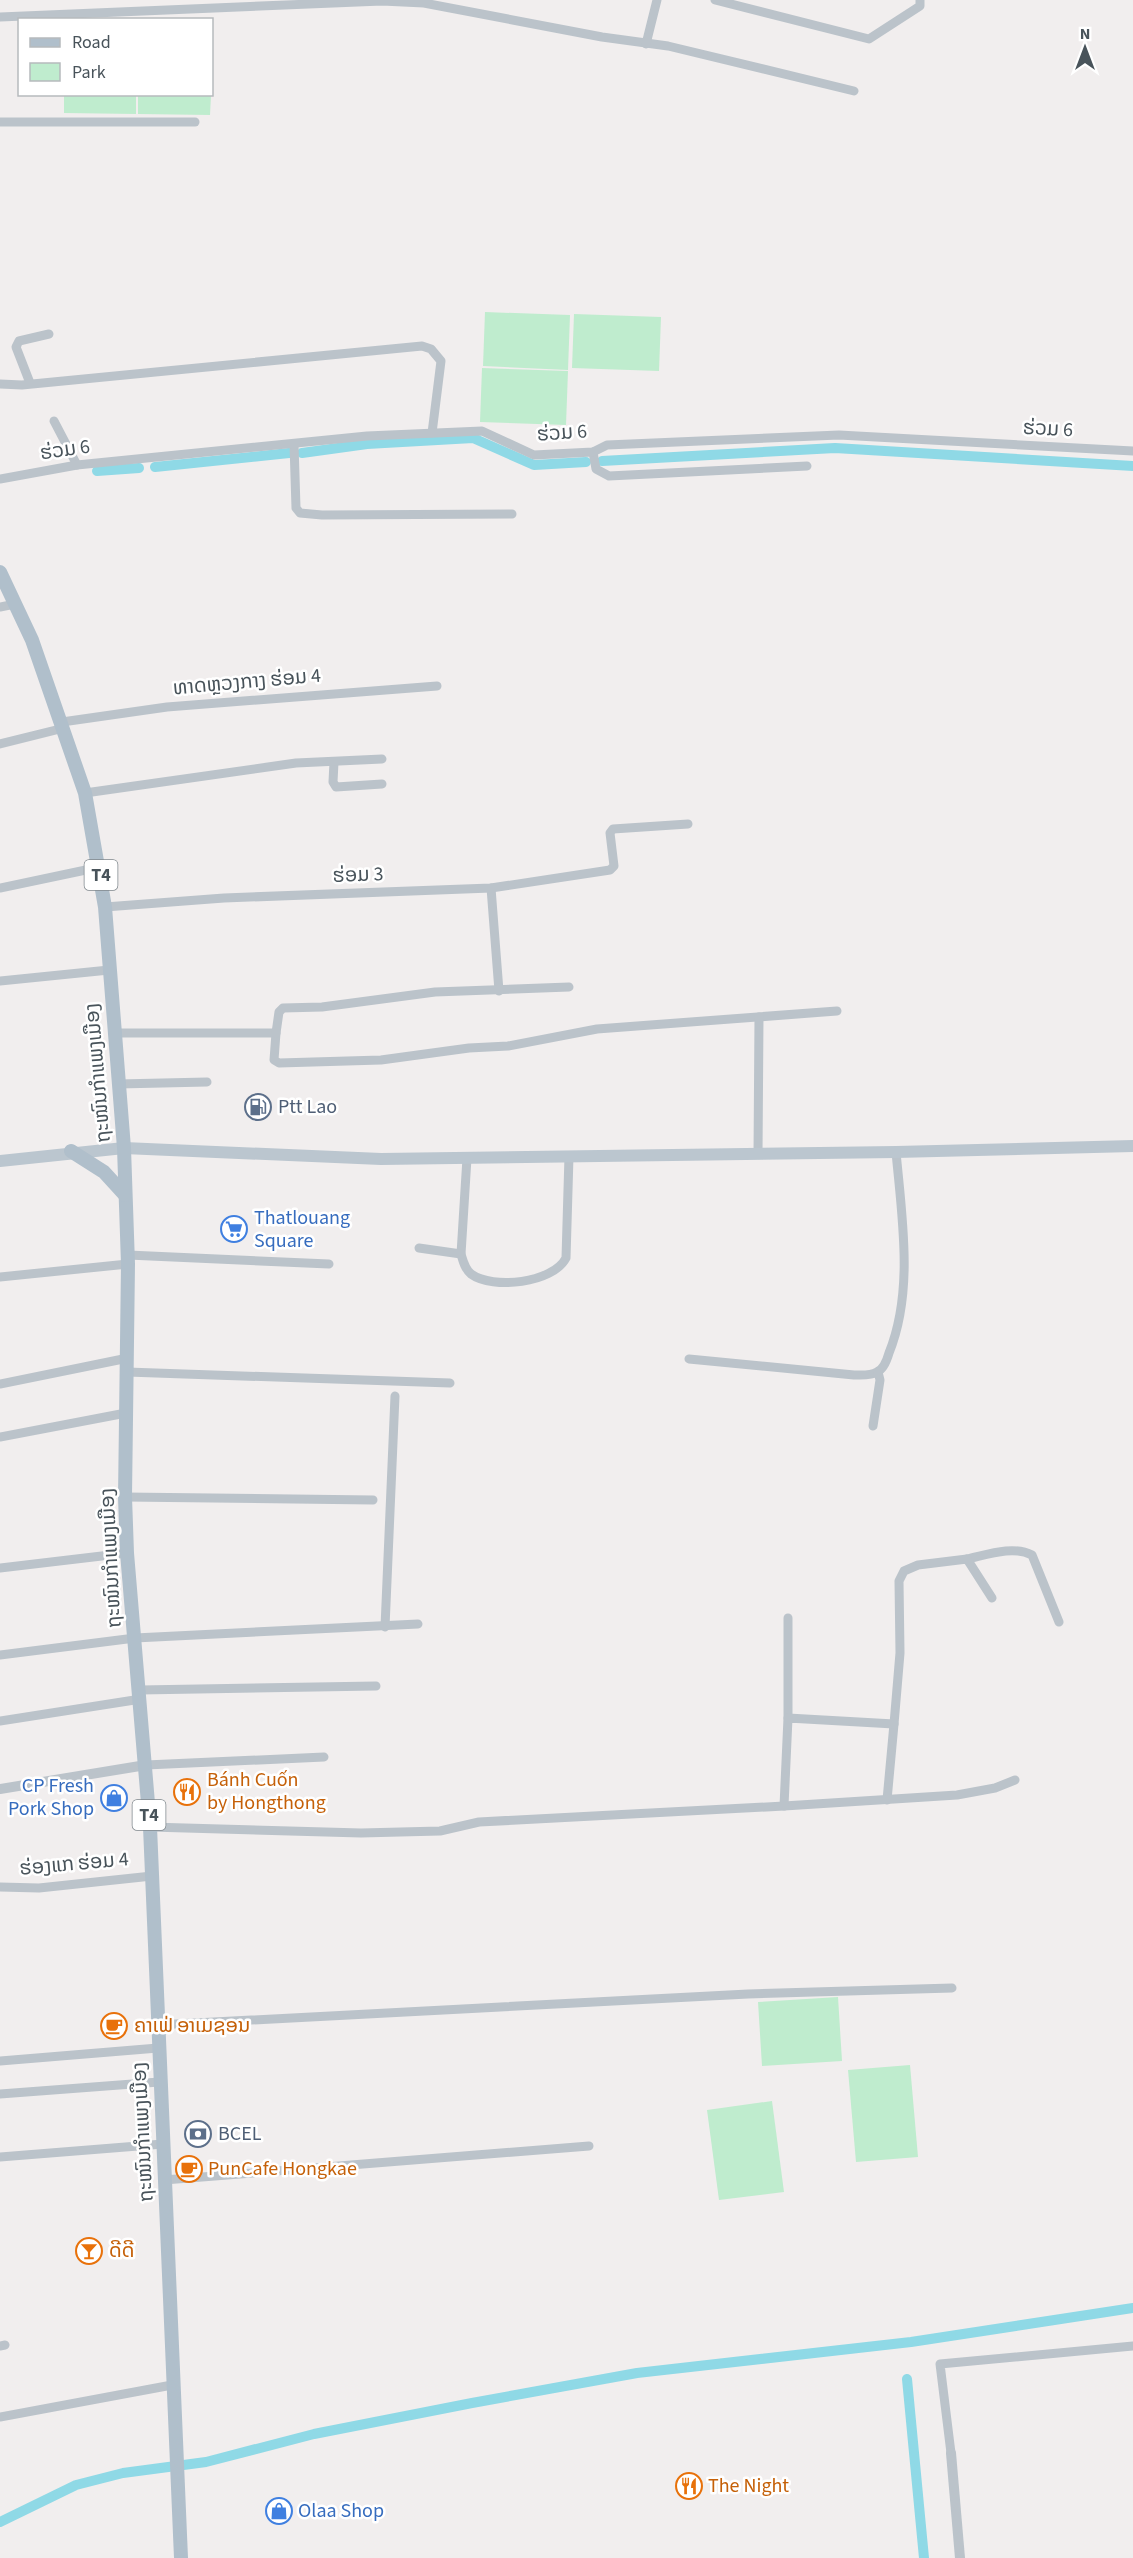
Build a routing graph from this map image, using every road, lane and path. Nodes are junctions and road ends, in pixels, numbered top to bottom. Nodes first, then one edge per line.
1 (657, 0) edge
2 (715, 0) edge
3 (921, 0) edge
4 (425, 2) edge
5 (0, 17) edge
6 (646, 44) junction
7 (854, 91) dead end
8 (0, 122) edge
9 (195, 122) dead end
10 (49, 334) dead end
11 (30, 383) junction
12 (0, 384) edge
13 (54, 421) dead end
14 (432, 433) junction
15 (294, 444) junction
16 (593, 452) junction
17 (1133, 452) edge
18 (77, 465) junction
19 (807, 466) dead end
20 (0, 479) edge
21 (512, 514) dead end
22 (0, 572) edge
23 (15, 604) junction
24 (0, 607) edge
25 (437, 686) dead end
26 (63, 725) junction
27 (0, 744) edge
28 (382, 759) dead end
29 (334, 762) junction
30 (382, 784) dead end
31 (85, 793) junction
32 (688, 824) dead end
33 (100, 867) junction
34 (0, 888) edge
35 (491, 888) junction
36 (105, 907) junction
37 (109, 970) junction
38 (0, 981) edge
39 (569, 987) dead end
40 (499, 991) junction
41 (837, 1011) dead end
42 (759, 1017) junction
43 (114, 1033) junction
44 (276, 1033) junction
45 (207, 1082) dead end
46 (118, 1084) junction
47 (1133, 1146) edge
48 (124, 1148) junction
49 (71, 1151) junction
50 (896, 1152) junction
51 (758, 1154) junction
52 (569, 1156) junction
53 (467, 1158) junction
54 (0, 1161) edge
55 (125, 1195) junction
56 (419, 1248) dead end
57 (461, 1254) junction
58 (128, 1260) junction
59 (329, 1264) dead end
60 (0, 1277) edge
61 (689, 1359) dead end
62 (127, 1365) junction
63 (878, 1372) junction
64 (450, 1383) dead end
65 (0, 1384) edge
66 (395, 1395) dead end
67 (126, 1413) junction
68 (873, 1426) dead end
69 (0, 1437) edge
70 (125, 1497) junction
71 (373, 1500) dead end
72 (127, 1553) junction
73 (967, 1559) junction
74 (0, 1568) edge
75 (992, 1598) dead end
76 (788, 1618) dead end
77 (1059, 1622) dead end
78 (418, 1624) dead end
79 (385, 1627) junction
80 (135, 1638) junction
81 (0, 1654) edge
82 (376, 1686) dead end
83 (140, 1694) junction
84 (788, 1718) junction
85 (0, 1721) edge
86 (894, 1724) junction
87 (324, 1757) dead end
88 (146, 1765) junction
89 (1015, 1780) dead end
90 (0, 1788) edge
91 (887, 1800) junction
92 (784, 1806) junction
93 (150, 1827) junction
94 (152, 1876) junction
95 (0, 1887) edge
96 (951, 1988) dead end
97 (157, 2025) junction
98 (158, 2048) junction
99 (0, 2061) edge
100 (159, 2082) junction
101 (0, 2094) edge
102 (163, 2144) junction
103 (589, 2146) dead end
104 (0, 2157) edge
105 (164, 2180) junction
106 (1133, 2346) edge
107 (172, 2385) junction
108 (0, 2416) edge
109 (951, 2453) joint
110 (181, 2558) edge
111 (960, 2558) edge

1 - 6 street
2 - 3 street
4 - 5 street
4 - 6 street
6 - 7 street
8 - 9 street
10 - 11 street
11 - 12 street
11 - 14 street
13 - 18 street
14 - 15 street, ຮ່ວມ 6
14 - 16 street, ຮ່ວມ 6
15 - 18 street, ຮ່ວມ 6
15 - 21 street
16 - 17 street, ຮ່ວມ 6
16 - 19 street
18 - 20 street, ຮ່ວມ 6
22 - 23 main road, ຖະໜົນກຳແພງເມືອງ / T4
23 - 24 street
23 - 26 main road, ຖະໜົນກຳແພງເມືອງ / T4
25 - 26 street, ທາດຫຼວງກາງ ຮ່ອມ 4
26 - 27 street, ທາດຫຼວງກາງ ຮ່ອມ 4
26 - 31 main road, ຖະໜົນກຳແພງເມືອງ / T4
28 - 29 street
29 - 30 street
29 - 31 street
31 - 33 main road, ຖະໜົນກຳແພງເມືອງ / T4
32 - 35 street, ຮ່ອມ 3
33 - 34 street
33 - 36 main road, ຖະໜົນກຳແພງເມືອງ / T4
35 - 36 street, ຮ່ອມ 3
35 - 40 street
36 - 37 main road, ຖະໜົນກຳແພງເມືອງ / T4
37 - 38 street
37 - 43 main road, ຖະໜົນກຳແພງເມືອງ / T4
39 - 40 street
40 - 44 street
41 - 42 street
42 - 44 street
42 - 51 street
43 - 44 street
43 - 46 main road, ຖະໜົນກຳແພງເມືອງ / T4
45 - 46 street
46 - 48 main road, ຖະໜົນກຳແພງເມືອງ / T4
47 - 50 main road
48 - 49 main road
48 - 53 main road
48 - 55 main road, ຖະໜົນກຳແພງເມືອງ / T4
49 - 54 main road
49 - 55 main road
50 - 51 main road
50 - 63 street
51 - 52 main road
52 - 53 main road
52 - 57 street
53 - 57 street
55 - 58 main road, ຖະໜົນກຳແພງເມືອງ / T4
56 - 57 street
58 - 59 street
58 - 60 street
58 - 62 main road, ຖະໜົນກຳແພງເມືອງ / T4
61 - 63 street
62 - 64 street
62 - 65 street
62 - 67 main road, ຖະໜົນກຳແພງເມືອງ / T4
63 - 68 street
66 - 79 street
67 - 69 street
67 - 70 main road, ຖະໜົນກຳແພງເມືອງ / T4
70 - 71 street
70 - 72 main road, ຖະໜົນກຳແພງເມືອງ / T4
72 - 74 street
72 - 80 main road, ຖະໜົນກຳແພງເມືອງ / T4
73 - 75 street
73 - 77 street
73 - 86 street
76 - 84 street
78 - 79 street
79 - 80 street
80 - 81 street
80 - 83 main road, ຖະໜົນກຳແພງເມືອງ / T4
82 - 83 street
83 - 85 street
83 - 88 main road, ຖະໜົນກຳແພງເມືອງ / T4
84 - 86 street
84 - 92 street
86 - 91 street
87 - 88 street
88 - 90 street
88 - 93 main road, ຖະໜົນກຳແພງເມືອງ / T4
89 - 91 street
91 - 92 street
92 - 93 street
93 - 94 main road, ຖະໜົນກຳແພງເມືອງ / T4
94 - 95 street, ຮ່ອງແກ ຮ່ອມ 4
94 - 97 main road, ຖະໜົນກຳແພງເມືອງ / T4
96 - 97 street
97 - 98 main road, ຖະໜົນກຳແພງເມືອງ / T4
98 - 99 street
98 - 100 main road, ຖະໜົນກຳແພງເມືອງ / T4
100 - 101 street
100 - 102 main road, ຖະໜົນກຳແພງເມືອງ / T4
102 - 104 street
102 - 105 main road, ຖະໜົນກຳແພງເມືອງ / T4
103 - 105 street
105 - 107 main road, ຖະໜົນກຳແພງເມືອງ / T4
106 - 109 street
107 - 108 street
107 - 110 main road, ຖະໜົນກຳແພງເມືອງ / T4
109 - 111 street

